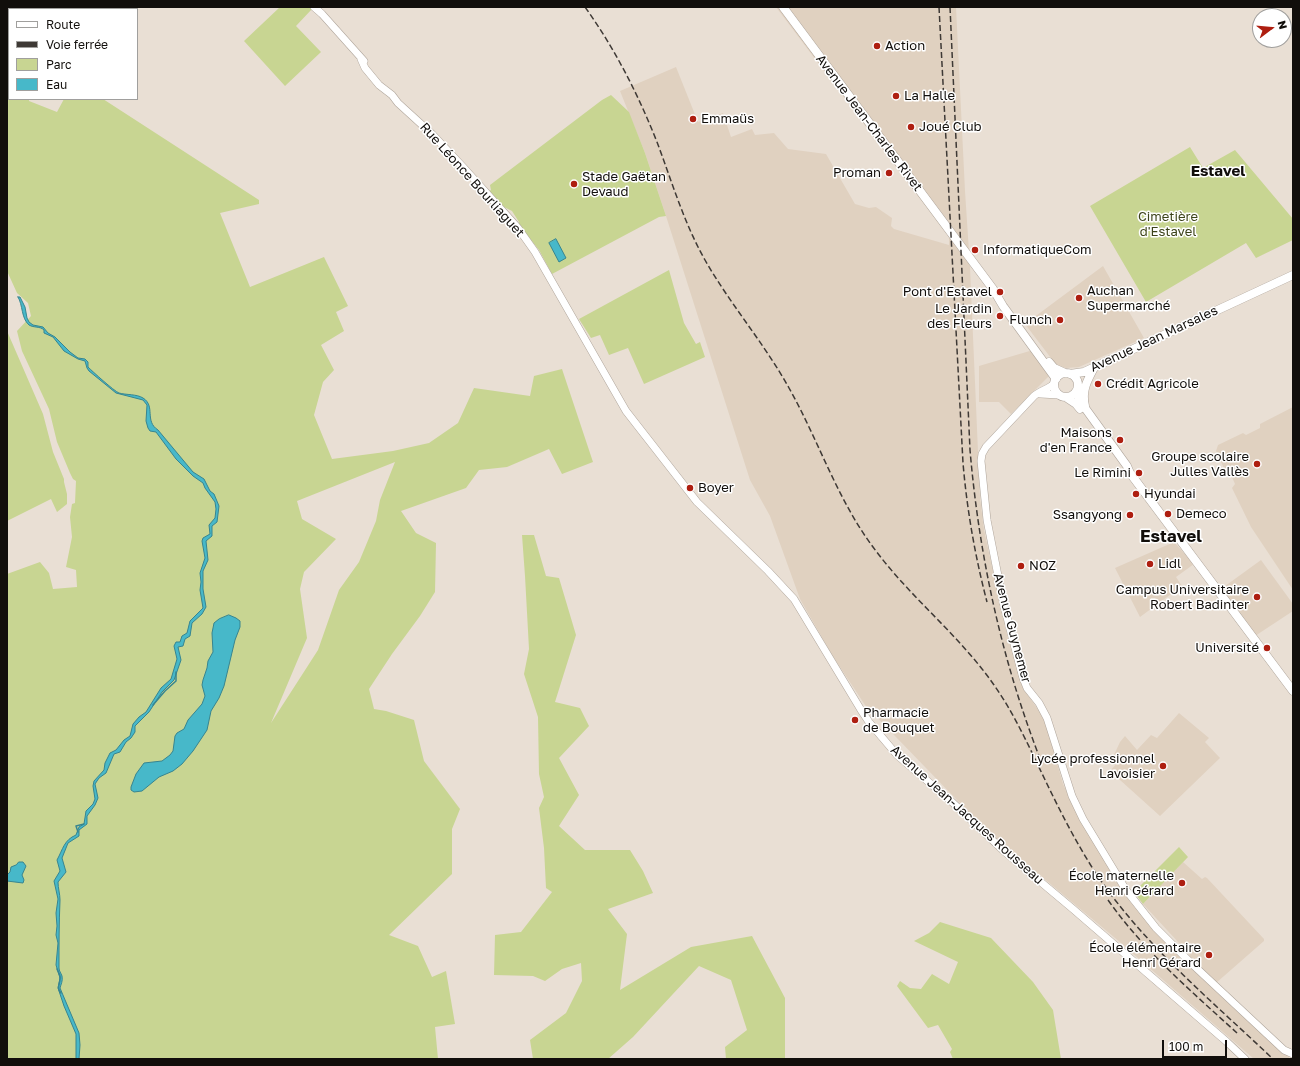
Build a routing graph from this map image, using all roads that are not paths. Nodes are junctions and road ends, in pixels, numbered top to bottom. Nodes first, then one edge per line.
1 (314, 7) edge
2 (783, 7) edge
3 (321, 10) edge
4 (1293, 275) edge
5 (1000, 298) junction
6 (563, 302) joint
7 (1095, 366) junction
8 (1084, 372) junction
9 (1068, 373) junction
10 (1055, 381) junction
11 (1078, 388) junction
12 (1037, 394) junction
13 (1063, 396) junction
14 (1086, 411) junction
15 (1130, 473) junction
16 (1293, 691) edge
17 (1293, 1054) edge
18 (1245, 1059) edge

1 - 3 main road, Rue Léonce Bourliaguet
2 - 5 main road, Avenue Jean-Charles Rivet
3 - 6 main road, Rue Léonce Bourliaguet
4 - 7 main road, Avenue Jean Marsales
5 - 9 main road
5 - 10 main road
6 - 18 main road, Avenue Jean-Jacques Rousseau
7 - 8 main road, Avenue Jean Marsales
7 - 14 main road
8 - 9 main road, Avenue Jean Marsales
8 - 11 main road, Avenue Jean Marsales
9 - 10 main road
9 - 11 main road
10 - 12 main road, Avenue Guynemer
10 - 13 main road
11 - 13 main road
11 - 14 main road
12 - 13 main road
12 - 17 main road, Avenue Guynemer
13 - 15 main road
14 - 15 main road
15 - 16 main road

